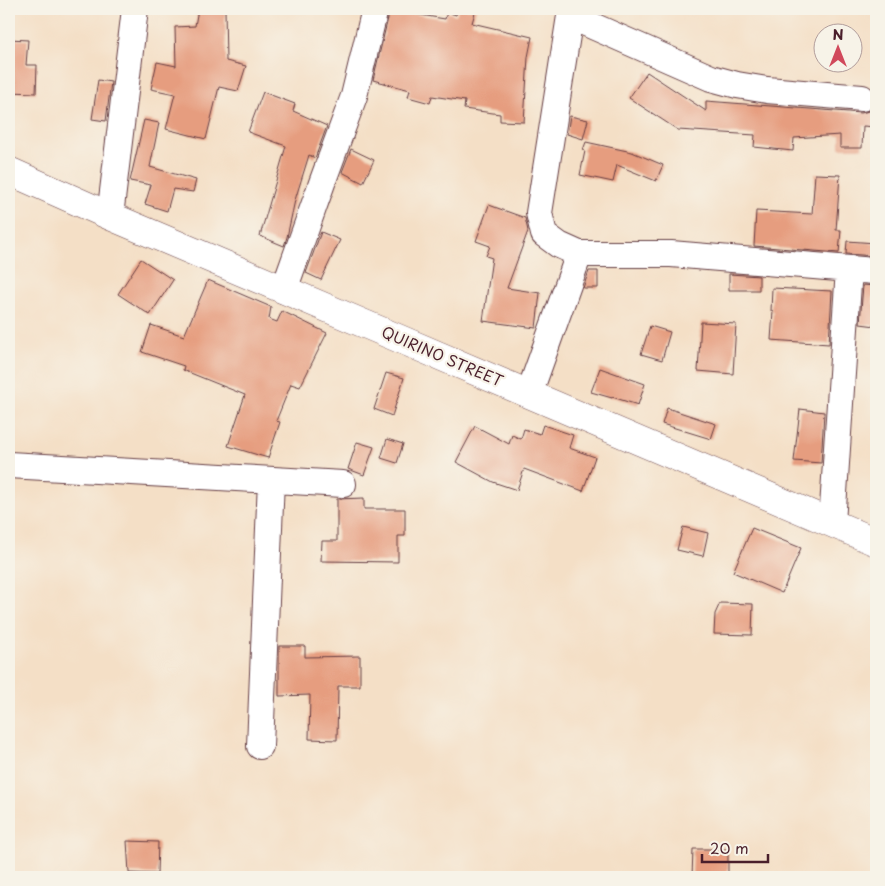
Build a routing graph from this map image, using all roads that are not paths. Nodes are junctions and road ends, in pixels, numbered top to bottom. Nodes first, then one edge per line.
1 (135, 9) edge
2 (374, 9) edge
3 (571, 12) edge
4 (862, 98) dead end
5 (9, 171) edge
6 (110, 216) junction
7 (580, 254) junction
8 (848, 269) junction
9 (874, 271) dead end
10 (284, 290) junction
11 (529, 394) junction
12 (9, 465) edge
13 (271, 480) junction
14 (343, 484) dead end
15 (832, 523) junction
16 (876, 542) edge
17 (260, 746) dead end

1 - 6 street
2 - 10 street
3 - 4 street
3 - 7 street
5 - 6 street, QUIRINO STREET
6 - 10 street, QUIRINO STREET
7 - 8 street
7 - 11 street
8 - 9 street
8 - 15 street
10 - 11 street, QUIRINO STREET
11 - 15 street, QUIRINO STREET
12 - 13 street
13 - 14 street
13 - 17 street
15 - 16 street, QUIRINO STREET

